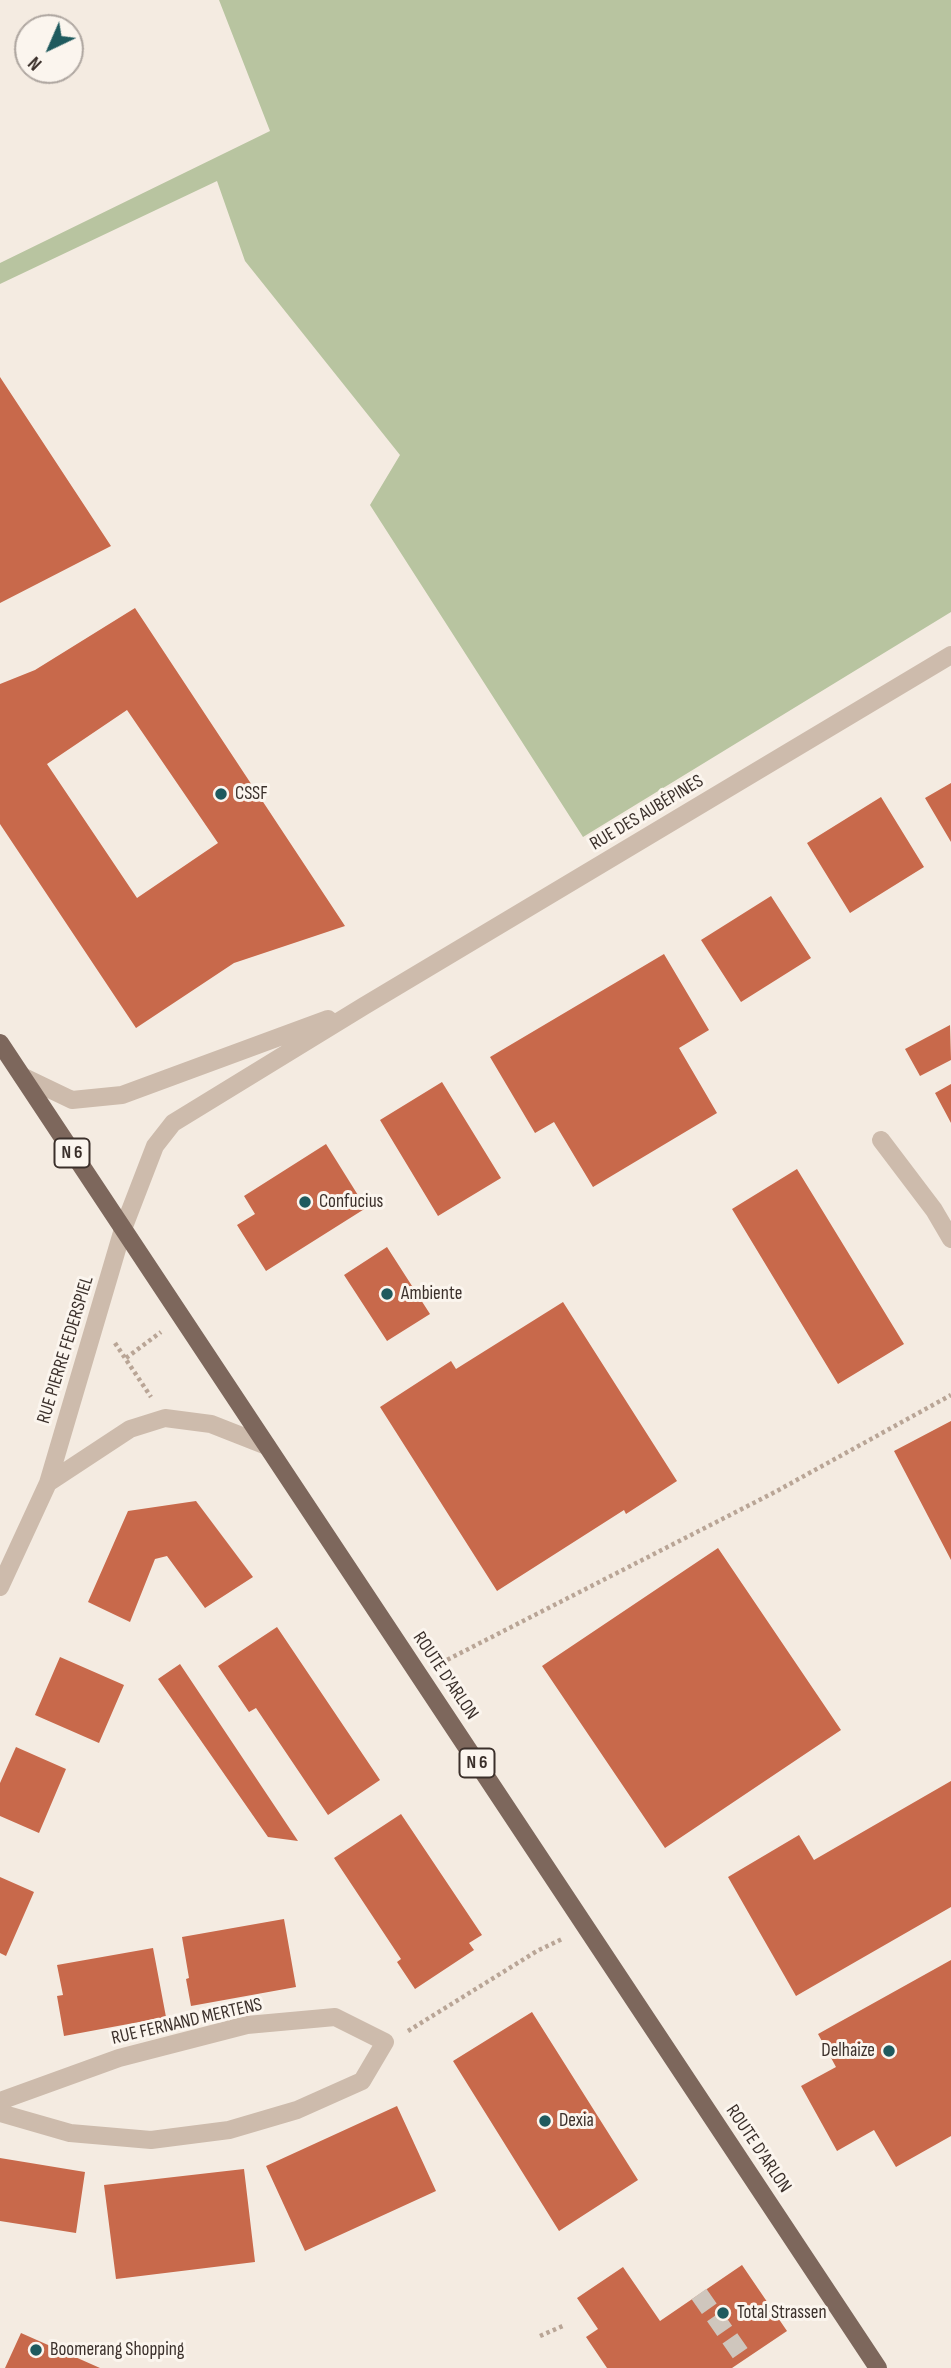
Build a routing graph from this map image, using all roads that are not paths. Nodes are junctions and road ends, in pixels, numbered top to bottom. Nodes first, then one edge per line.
1 (951, 655) edge
2 (364, 1006) junction
3 (0, 1043) edge
4 (22, 1076) junction
5 (881, 1140) dead end
6 (123, 1229) junction
7 (951, 1239) edge
8 (267, 1446) junction
9 (48, 1483) junction
10 (0, 1587) edge
11 (0, 2101) edge
12 (0, 2113) edge
13 (878, 2368) edge

1 - 2 street, RUE DES AUBÉPINES
2 - 4 street, RUE DES AUBÉPINES
2 - 6 street, RUE DES AUBÉPINES
3 - 4 main road, ROUTE D'ARLON / N 6
4 - 6 main road, ROUTE D'ARLON / N 6
5 - 7 street
6 - 8 main road, ROUTE D'ARLON / N 6
6 - 9 street, RUE PIERRE FEDERSPIEL
8 - 9 street
8 - 13 main road, ROUTE D'ARLON / N 6
9 - 10 street, RUE PIERRE FEDERSPIEL
11 - 12 street, RUE FERNAND MERTENS

